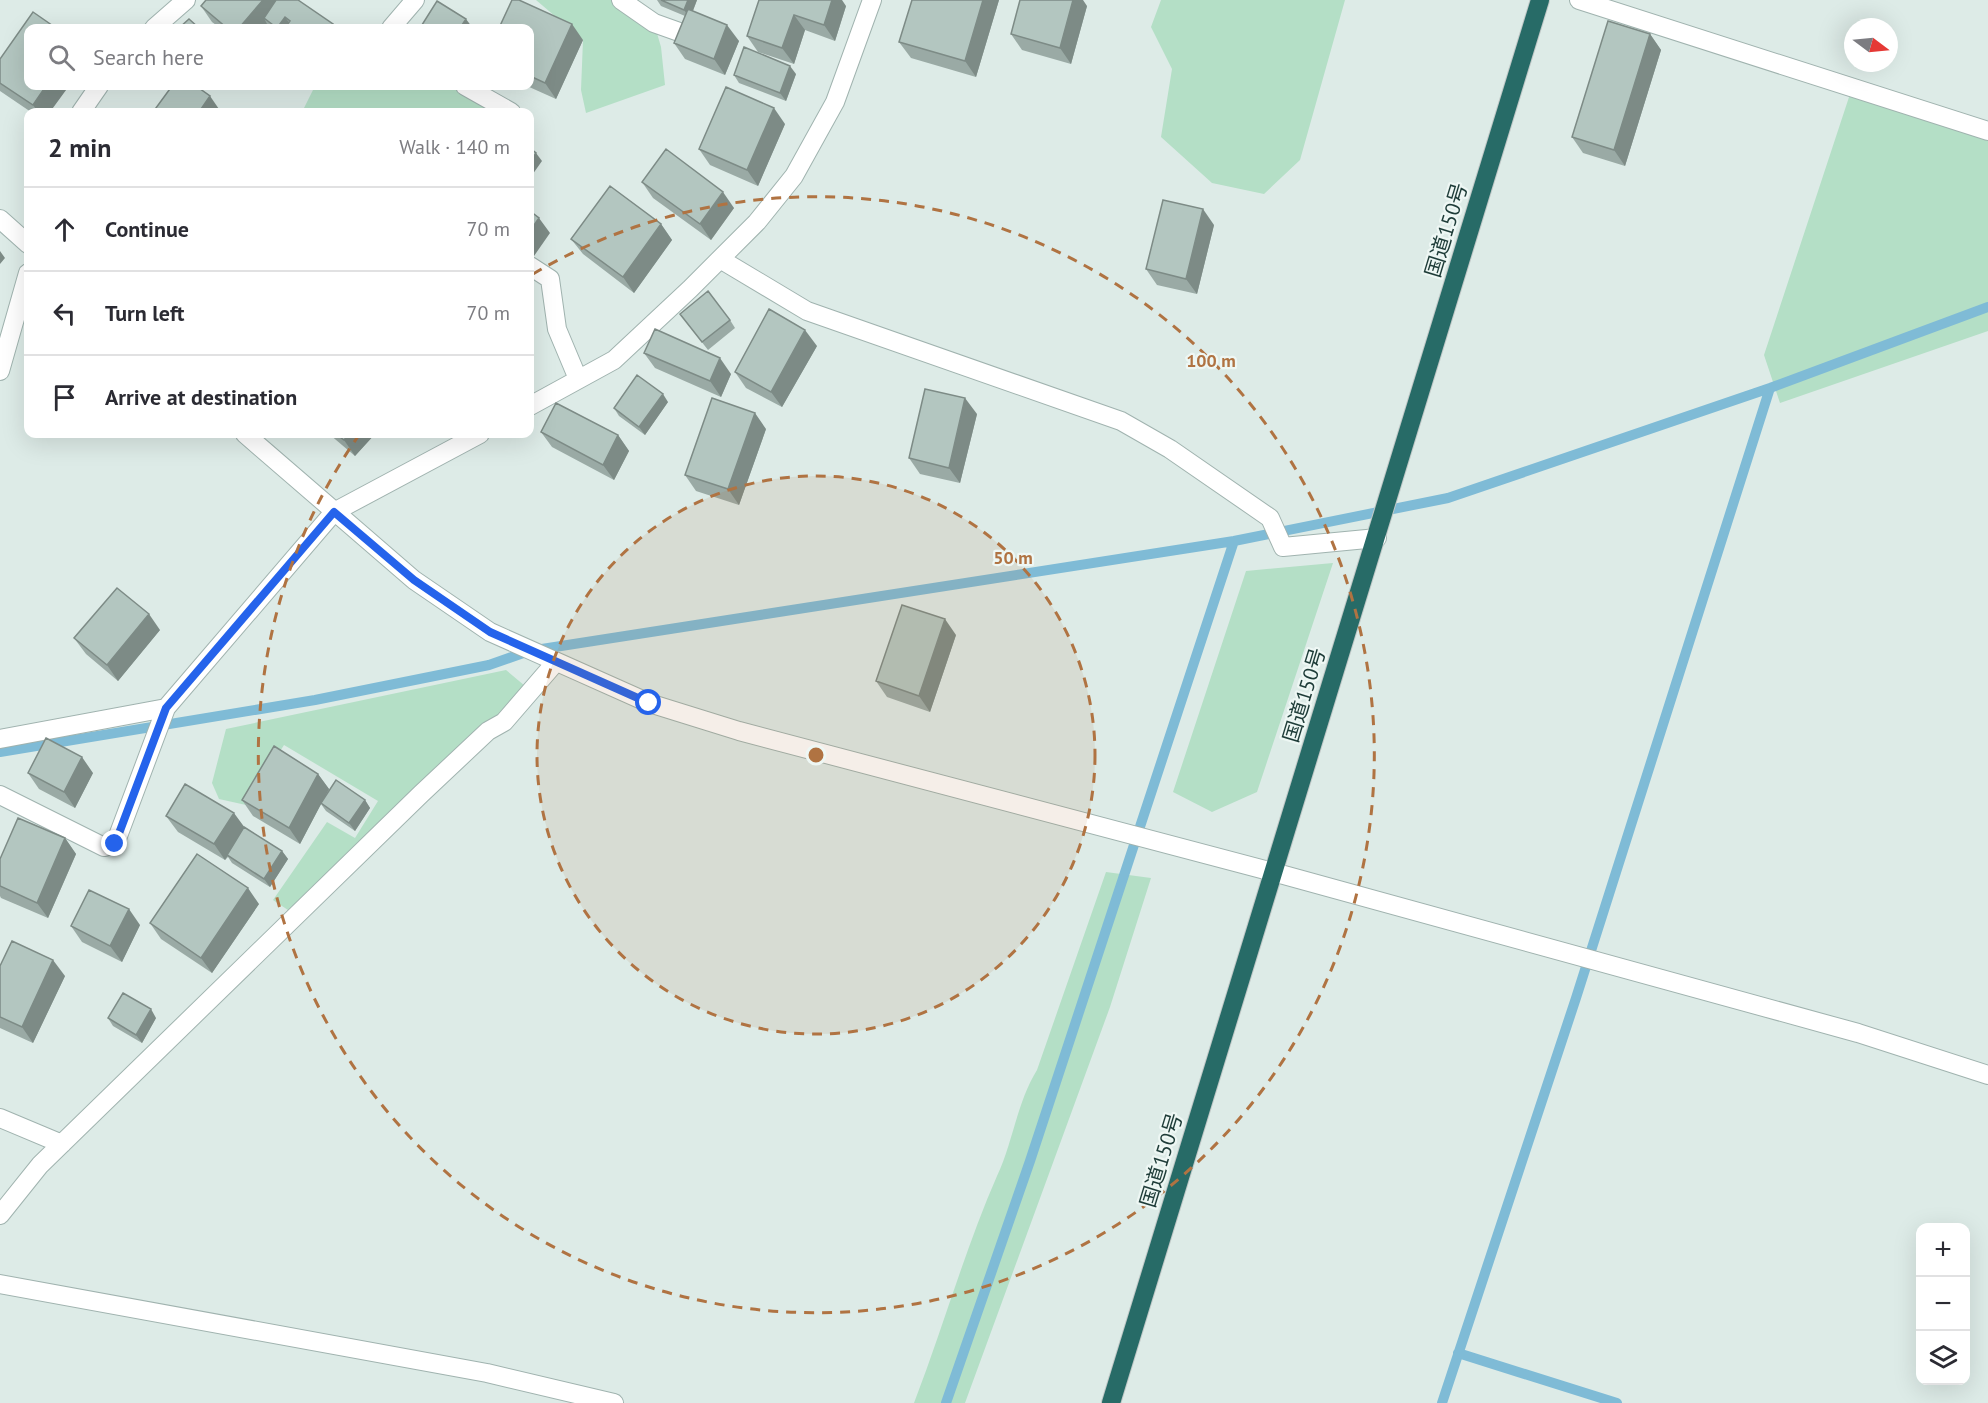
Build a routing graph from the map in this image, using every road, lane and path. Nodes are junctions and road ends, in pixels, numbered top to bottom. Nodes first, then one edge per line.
1 (186, 0) edge
2 (415, 0) edge
3 (621, 0) edge
4 (872, 0) edge
5 (1540, 0) edge
6 (1579, 0) edge
7 (159, 24) edge
8 (394, 24) edge
9 (682, 33) edge
10 (96, 90) edge
11 (472, 90) edge
12 (84, 108) edge
13 (504, 108) edge
14 (1988, 131) edge
15 (0, 219) edge
16 (24, 240) edge
17 (720, 259) junction
18 (534, 269) edge
19 (24, 287) edge
20 (0, 371) edge
21 (578, 379) junction
22 (534, 404) edge
23 (250, 438) edge
24 (473, 438) edge
25 (334, 512) junction
26 (1377, 537) junction
27 (555, 663) junction
28 (166, 708) junction
29 (0, 739) edge
30 (0, 795) edge
31 (1273, 872) junction
32 (1988, 1075) edge
33 (0, 1118) edge
34 (62, 1144) junction
35 (0, 1215) edge
36 (0, 1284) edge
37 (614, 1403) edge
38 (1110, 1403) edge

1 - 7 street
2 - 8 street
3 - 9 street
4 - 17 street
5 - 26 highway, 国道150号
6 - 14 street
10 - 12 street
11 - 13 street
15 - 16 street
17 - 21 street
17 - 26 street
18 - 21 street
19 - 20 street
21 - 22 street
23 - 25 street
24 - 25 street
25 - 27 street
25 - 28 street
26 - 31 highway, 国道150号
27 - 31 street
27 - 34 street
28 - 29 street
28 - 30 street
31 - 32 street
31 - 38 highway, 国道150号
33 - 34 street
34 - 35 street
36 - 37 street

